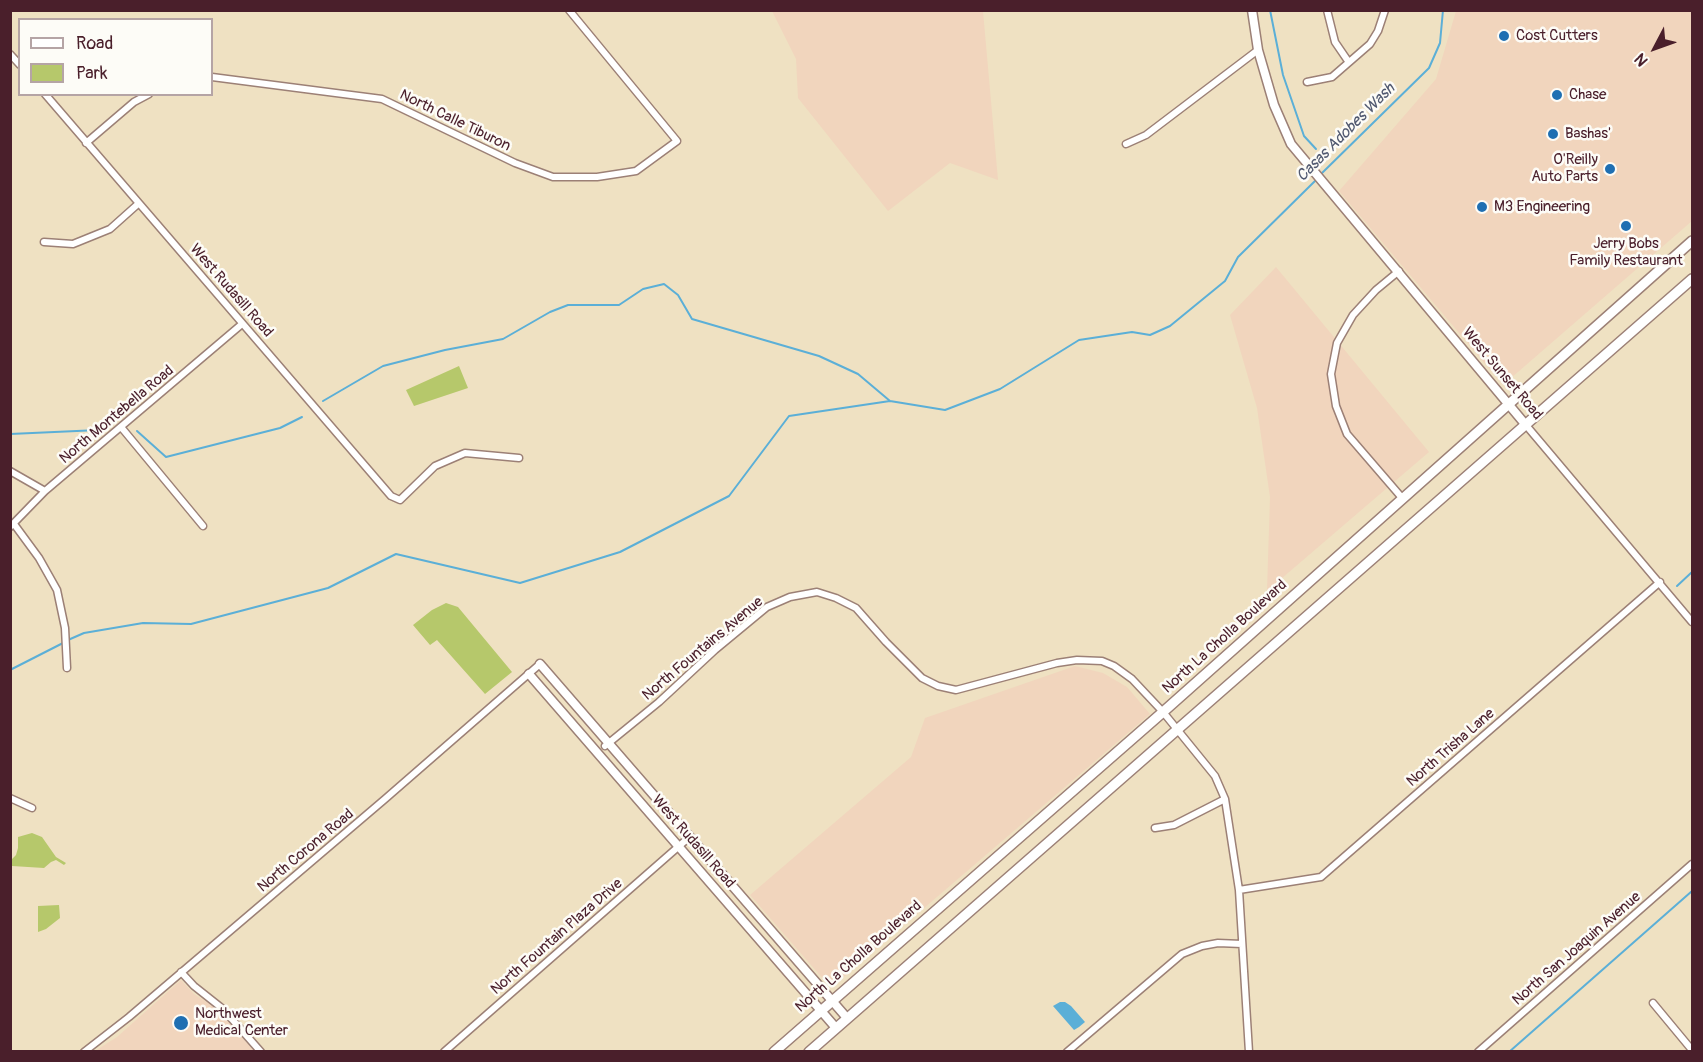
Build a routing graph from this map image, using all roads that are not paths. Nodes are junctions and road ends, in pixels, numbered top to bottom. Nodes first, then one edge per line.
1 (569, 10) edge
2 (1252, 10) edge
3 (1327, 10) edge
4 (1385, 10) edge
5 (1258, 50) junction
6 (1348, 61) junction
7 (213, 77) edge
8 (1306, 82) dead end
9 (47, 96) edge
10 (145, 96) edge
11 (86, 144) junction
12 (1126, 144) dead end
13 (138, 204) junction
14 (1692, 241) edge
15 (44, 242) dead end
16 (1399, 272) junction
17 (1692, 279) edge
18 (242, 324) junction
19 (1509, 404) junction
20 (1525, 424) junction
21 (121, 427) junction
22 (519, 458) dead end
23 (10, 471) edge
24 (45, 491) junction
25 (1404, 499) junction
26 (12, 525) edge
27 (203, 526) dead end
28 (1660, 582) junction
29 (1692, 622) edge
30 (540, 664) joint
31 (67, 668) dead end
32 (529, 674) junction
33 (1163, 712) junction
34 (1177, 729) junction
35 (606, 744) junction
36 (10, 798) edge
37 (1225, 799) junction
38 (32, 808) dead end
39 (1155, 828) dead end
40 (682, 844) junction
41 (1692, 864) edge
42 (1239, 890) junction
43 (1242, 944) junction
44 (181, 972) junction
45 (831, 1001) junction
46 (1653, 1004) dead end
47 (821, 1010) junction
48 (847, 1018) junction
49 (836, 1028) junction
50 (1692, 1050) edge
51 (84, 1052) edge
52 (261, 1052) edge
53 (444, 1052) edge
54 (774, 1052) edge
55 (809, 1052) edge
56 (1067, 1052) edge
57 (1249, 1052) edge
58 (1478, 1052) edge

1 - 7 street, North Calle Tiburon
2 - 5 street, West Sunset Road
3 - 6 street
4 - 6 street
5 - 12 street
5 - 16 street, West Sunset Road
6 - 8 street
9 - 11 street, West Rudasill Road
10 - 11 street
11 - 13 street, West Rudasill Road
13 - 15 street
13 - 18 street, West Rudasill Road
14 - 19 main road, North La Cholla Boulevard
16 - 19 street, West Sunset Road
16 - 25 street
17 - 20 main road
18 - 21 street, North Montebella Road
18 - 22 street, West Rudasill Road
19 - 20 street, West Sunset Road
19 - 25 main road, North La Cholla Boulevard
20 - 28 street, West Sunset Road
20 - 34 main road
21 - 24 street, North Montebella Road
21 - 27 street
23 - 24 street
24 - 26 street, North Montebella Road
25 - 33 main road, North La Cholla Boulevard
26 - 31 street
28 - 29 street, West Sunset Road
28 - 42 street, North Trisha Lane
30 - 32 street, North Corona Road
30 - 35 street, West Rudasill Road
32 - 40 street, West Rudasill Road
32 - 44 street, North Corona Road
33 - 34 street, North Fountains Avenue
33 - 35 street, North Fountains Avenue
33 - 45 main road, North La Cholla Boulevard
34 - 37 street, North Fountains Avenue
34 - 48 main road
35 - 45 street, West Rudasill Road
36 - 38 street
37 - 39 street
37 - 42 street, North Fountains Avenue
40 - 47 street, West Rudasill Road
40 - 53 street, North Fountain Plaza Drive
41 - 58 street, North San Joaquin Avenue
42 - 43 street, North Fountains Avenue
43 - 56 street
43 - 57 street, North Fountains Avenue
44 - 51 street, North Corona Road
44 - 52 street
45 - 47 main road, North La Cholla Boulevard
45 - 48 street, West Rudasill Road
46 - 50 street
47 - 49 street, West Rudasill Road
47 - 54 main road, North La Cholla Boulevard
48 - 49 main road
49 - 55 main road

